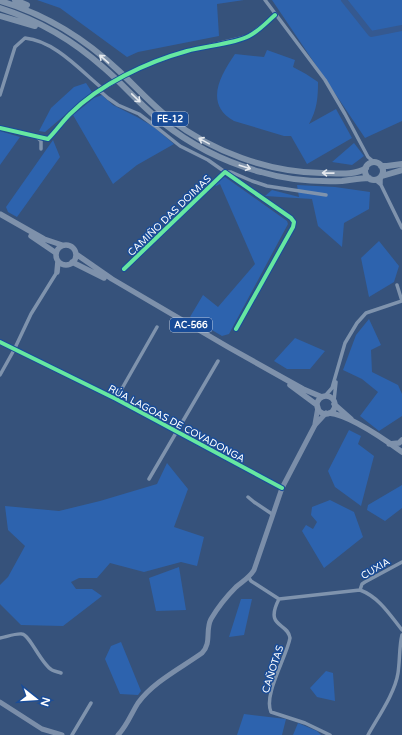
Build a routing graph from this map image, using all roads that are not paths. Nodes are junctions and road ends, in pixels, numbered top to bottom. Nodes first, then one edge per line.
1 (15, 0) edge
2 (265, 0) edge
3 (0, 1) edge
4 (0, 8) edge
5 (275, 15) junction
6 (0, 16) edge
7 (57, 24) junction
8 (52, 31) junction
9 (130, 73) dead end
10 (113, 83) dead end
11 (102, 90) junction
12 (0, 95) edge
13 (0, 128) edge
14 (37, 137) junction
15 (41, 149) dead end
16 (368, 157) junction
17 (374, 162) junction
18 (402, 164) edge
19 (367, 166) junction
20 (381, 166) junction
21 (402, 170) edge
22 (225, 172) junction
23 (381, 176) junction
24 (372, 179) junction
25 (381, 185) junction
26 (326, 195) dead end
27 (0, 216) edge
28 (402, 228) edge
29 (62, 246) junction
30 (56, 253) junction
31 (76, 254) junction
32 (58, 261) junction
33 (72, 262) junction
34 (65, 265) junction
35 (124, 269) dead end
36 (57, 272) junction
37 (397, 285) dead end
38 (402, 301) edge
39 (157, 327) dead end
40 (236, 329) dead end
41 (0, 342) edge
42 (14, 350) junction
43 (218, 361) dead end
44 (337, 369) junction
45 (0, 375) edge
46 (323, 396) junction
47 (116, 399) junction
48 (334, 402) junction
49 (318, 406) junction
50 (327, 413) junction
51 (354, 422) junction
52 (315, 425) junction
53 (177, 432) junction
54 (402, 441) edge
55 (389, 444) junction
56 (401, 448) edge
57 (149, 479) dead end
58 (282, 488) junction
59 (248, 497) dead end
60 (272, 514) junction
61 (402, 562) edge
62 (250, 578) junction
63 (360, 590) junction
64 (279, 599) junction
65 (402, 630) edge
66 (402, 635) edge
67 (0, 638) edge
68 (61, 673) dead end
69 (91, 702) dead end
70 (1, 705) edge
71 (62, 735) edge
72 (72, 735) edge
73 (118, 735) edge
74 (330, 735) edge
75 (368, 735) edge

1 - 7 highway
2 - 5 street
3 - 7 highway, FE-12
4 - 8 highway, FE-12
5 - 9 street
5 - 16 street
6 - 8 highway
19 -> 7 highway, FE-12
8 -> 24 highway, FE-12
10 - 11 street
11 - 12 street
11 - 14 street
11 - 22 street
13 - 14 street
14 - 15 street
16 - 17 street
16 - 19 street
17 - 19 highway
17 - 20 highway
18 - 20 highway
19 - 24 highway
20 - 23 highway
21 - 23 highway
22 - 26 street
22 - 35 street, CAMIÑO DAS DOIMAS
22 - 40 street
23 - 24 highway
23 - 25 street
24 - 25 street
25 - 28 street
27 - 29 main road, AC-566
27 - 30 main road, AC-566
29 - 30 main road
29 - 31 main road, AC-566
30 - 32 main road
31 - 33 main road
31 - 46 main road, AC-566
32 - 34 main road
32 - 36 main road
33 - 34 main road
33 - 49 main road
34 - 36 main road
36 - 42 street
37 - 38 street
38 - 44 street
39 - 47 street
41 - 42 street, RÚA LAGOAS DE COVADONGA
42 - 45 street
42 - 47 street, RÚA LAGOAS DE COVADONGA
43 - 53 street
44 - 46 street
44 - 48 street
46 - 48 main road
46 - 49 main road
47 - 53 street, RÚA LAGOAS DE COVADONGA
48 - 50 main road
48 - 51 main road
49 - 50 main road
49 - 52 main road
50 - 51 main road
50 - 52 main road
51 - 55 main road
52 - 58 main road
53 - 57 street
53 - 58 street, RÚA LAGOAS DE COVADONGA
54 - 55 main road
54 - 56 main road
55 - 56 main road
58 - 60 main road
59 - 60 street
60 - 62 main road
61 - 63 street, CUXIA
62 - 64 street
62 - 73 main road
63 - 64 street
63 - 65 street
64 - 74 street, CAÑOTAS
66 - 75 street
67 - 68 street
69 - 72 street
70 - 71 main road

